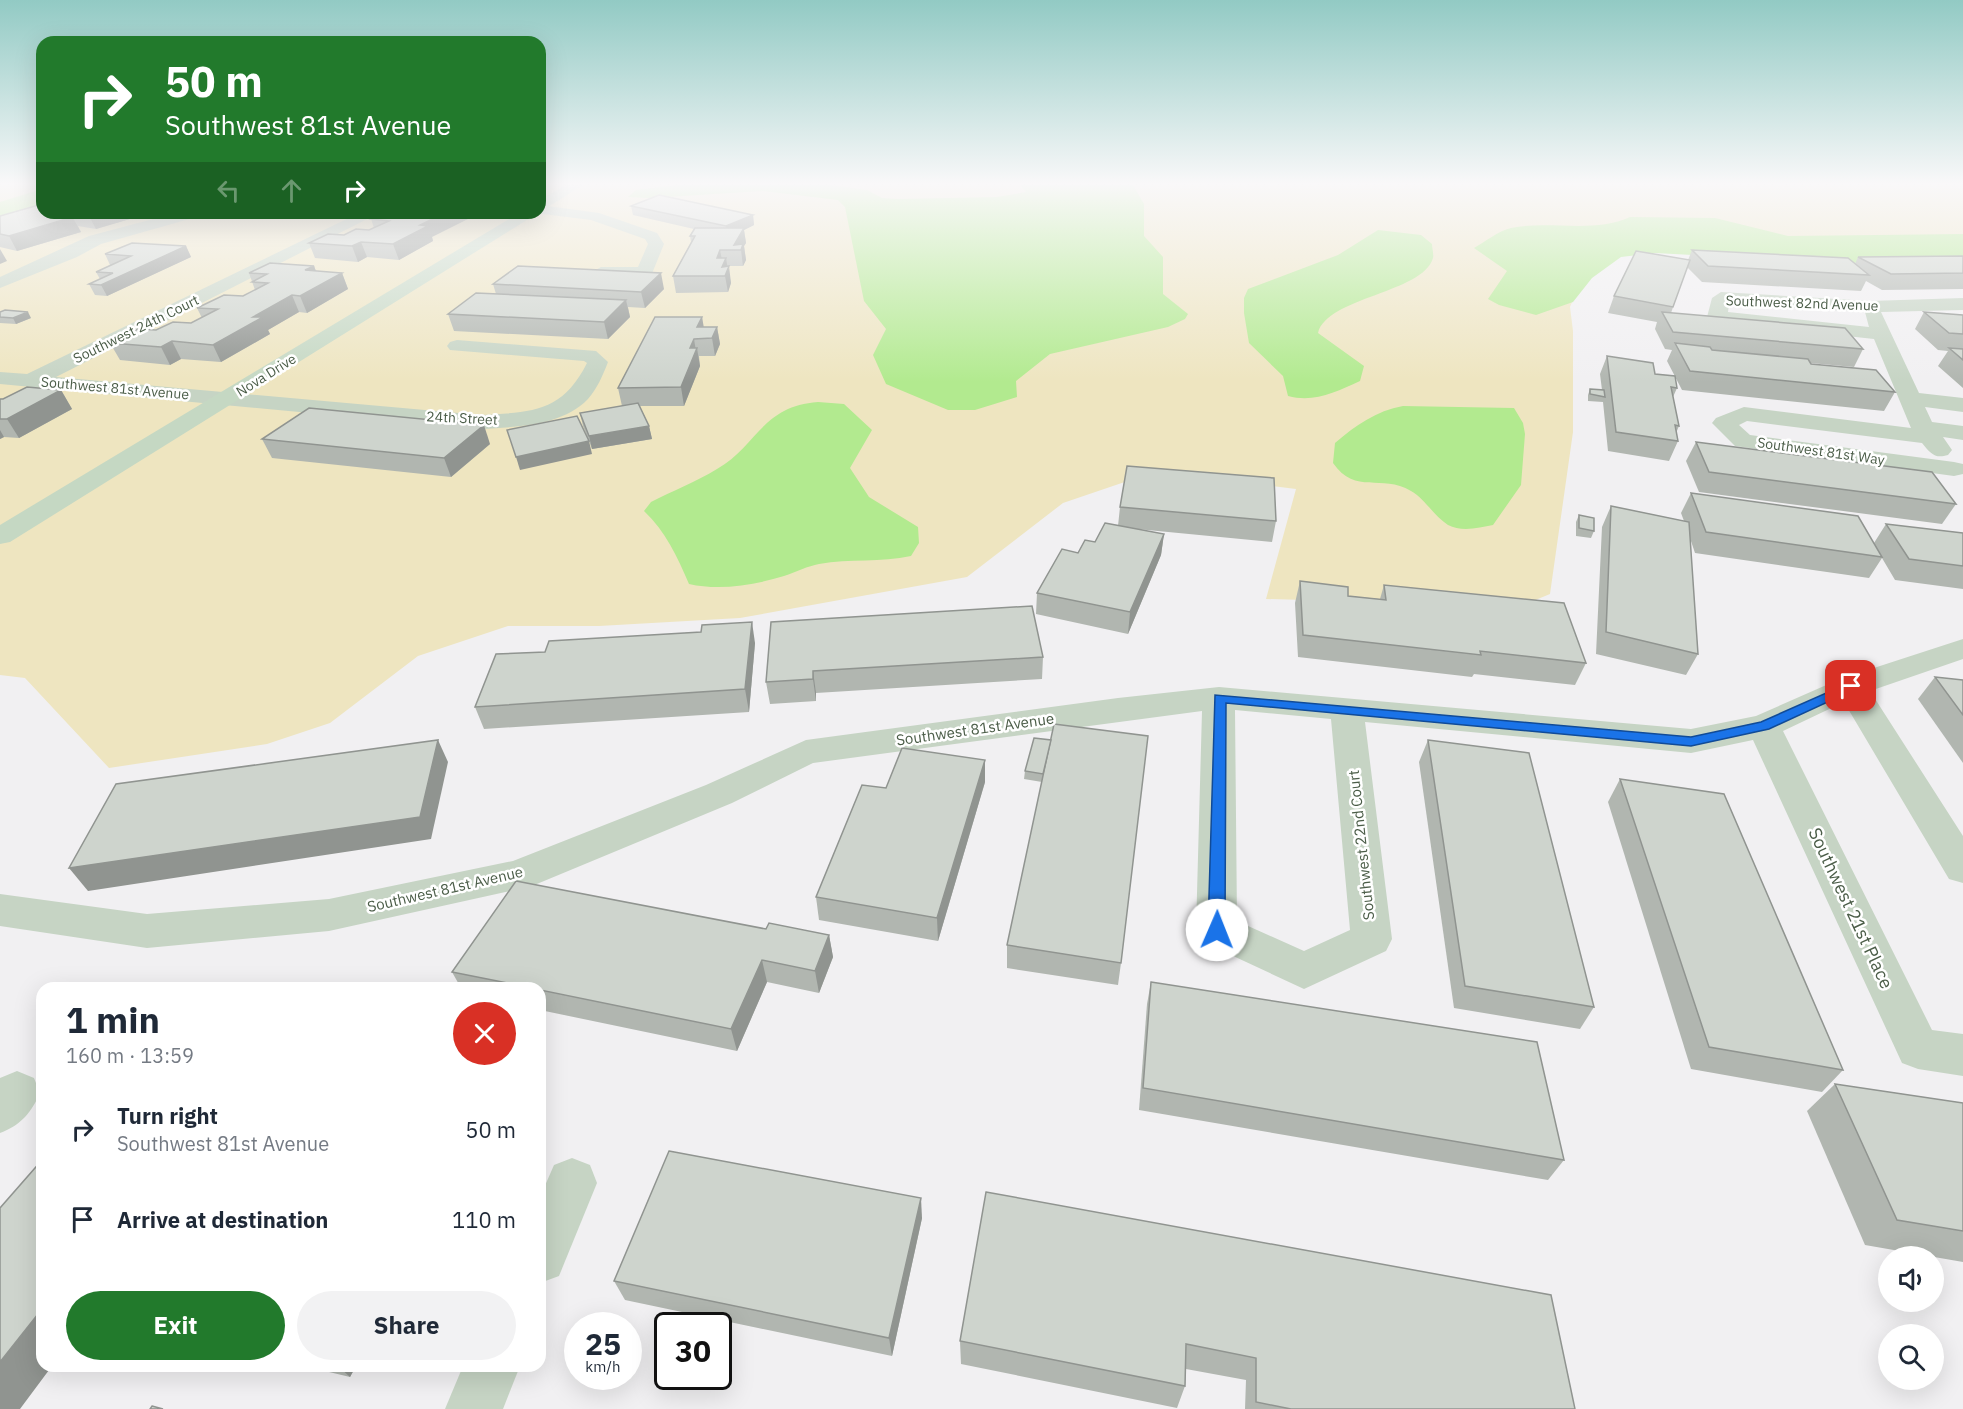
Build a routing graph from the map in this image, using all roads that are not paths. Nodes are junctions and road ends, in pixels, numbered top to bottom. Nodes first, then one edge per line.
1 (75, 251) edge
2 (294, 251) edge
3 (469, 251) edge
4 (653, 251) edge
5 (589, 271) edge
6 (0, 283) edge
7 (1963, 304) edge
8 (1922, 305) junction
9 (1870, 307) junction
10 (1963, 314) edge
11 (1882, 334) junction
12 (458, 346) dead end
13 (0, 378) edge
14 (30, 381) junction
15 (230, 398) junction
16 (1910, 399) junction
17 (1963, 405) edge
18 (1926, 433) junction
19 (1963, 434) edge
20 (1959, 471) edge
21 (0, 536) edge
22 (1963, 649) edge
23 (1851, 686) junction
24 (1220, 698) junction
25 (1347, 708) junction
26 (1764, 726) junction
27 (1963, 868) edge
28 (0, 909) edge
29 (1963, 1055) edge
30 (572, 1183) dead end
31 (546, 1243) edge
32 (489, 1372) edge
33 (474, 1409) edge

1 - 6 street
2 - 14 street, Southwest 24th Court
3 - 15 street, Nova Drive
4 - 5 street
7 - 8 street, Southwest 82nd Avenue
8 - 9 street, Southwest 82nd Avenue
8 - 10 street, Southwest 82nd Avenue
9 - 11 street
9 - 11 street, Southwest 82nd Avenue
11 - 16 street
12 - 15 street, 24th Street
13 - 14 street, Southwest 81st Avenue
14 - 15 street, Southwest 81st Avenue
15 - 21 street, Nova Drive
16 - 17 street
16 - 18 street
18 - 19 street, Southwest 81st Way
18 - 20 street
18 - 20 street, Southwest 81st Way
22 - 23 street, Southwest 81st Avenue
23 - 26 street, Southwest 81st Avenue
23 - 27 street
24 - 25 street, Southwest 81st Avenue
24 - 25 street, Southwest 22nd Court
24 - 28 street, Southwest 81st Avenue
25 - 26 street, Southwest 81st Avenue
26 - 29 street, Southwest 21st Place
30 - 31 street
32 - 33 street

